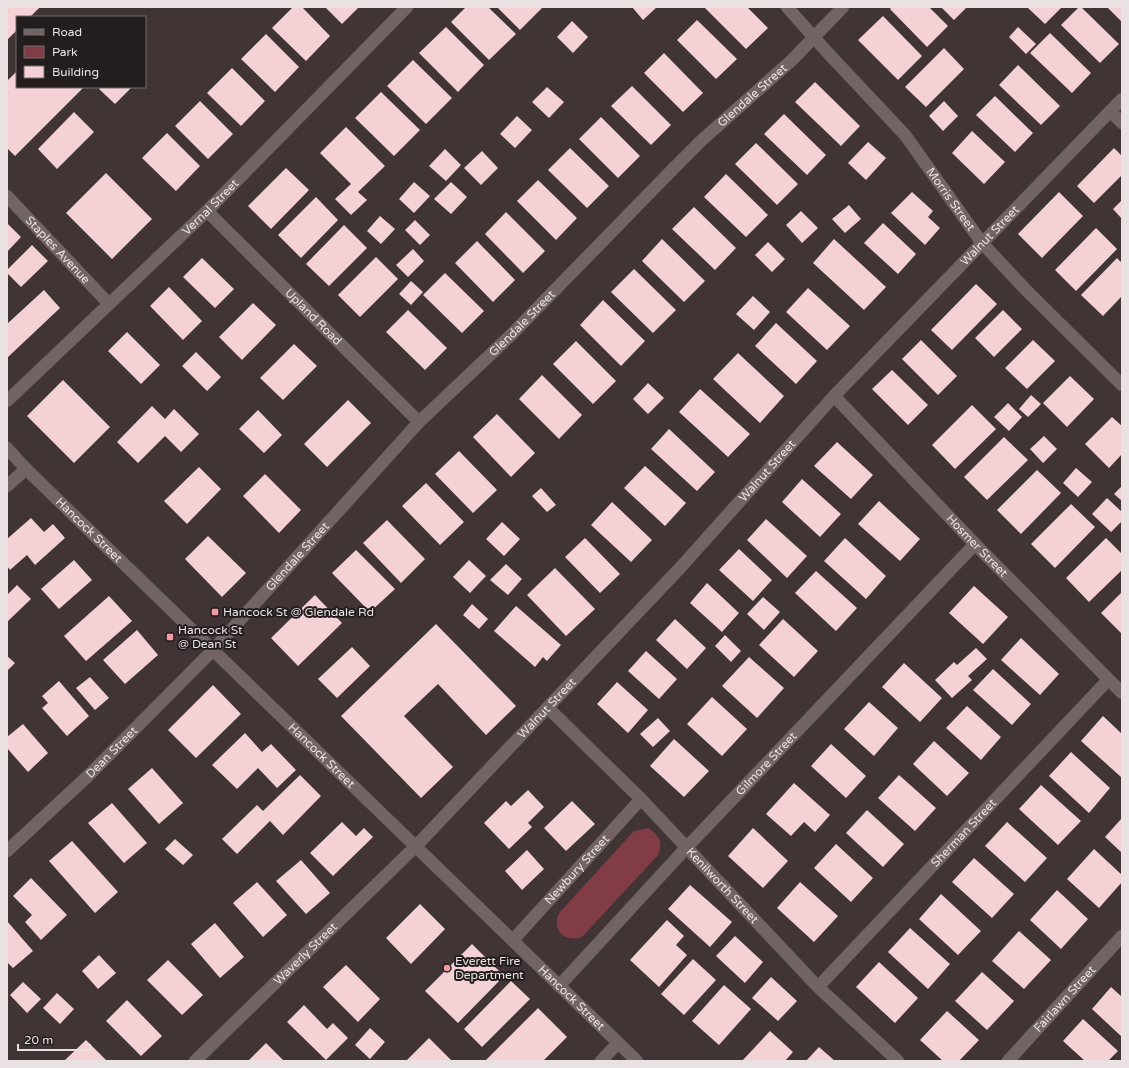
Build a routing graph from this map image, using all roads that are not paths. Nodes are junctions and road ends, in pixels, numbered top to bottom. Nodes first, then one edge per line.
1 (407, 7) edge
2 (787, 7) edge
3 (843, 7) edge
4 (814, 37) junction
5 (1122, 99) edge
6 (1110, 111) junction
7 (1122, 123) edge
8 (7, 196) edge
9 (207, 212) junction
10 (982, 243) junction
11 (109, 304) junction
12 (1122, 385) edge
13 (834, 396) junction
14 (7, 401) edge
15 (419, 422) junction
16 (7, 448) edge
17 (26, 469) junction
18 (7, 486) edge
19 (975, 544) junction
20 (213, 650) junction
21 (1108, 680) junction
22 (1122, 693) edge
23 (548, 708) junction
24 (641, 799) junction
25 (416, 846) junction
26 (687, 847) junction
27 (7, 851) edge
28 (1122, 936) edge
29 (513, 940) junction
30 (559, 986) junction
31 (818, 987) junction
32 (618, 1043) junction
33 (195, 1061) edge
34 (601, 1061) edge
35 (637, 1061) edge
36 (898, 1061) edge
37 (1008, 1061) edge

1 - 9 street, Vernal Street
2 - 4 street, Morris Street
3 - 4 street, Glendale Street
4 - 10 street, Morris Street
4 - 15 street, Glendale Street
5 - 6 street, Walnut Street
6 - 7 street
6 - 10 street, Walnut Street
8 - 11 street, Staples Avenue
9 - 11 street, Vernal Street
9 - 15 street, Upland Road
10 - 12 street, Morris Street
10 - 13 street, Walnut Street
11 - 14 street, Vernal Street
13 - 19 street, Hosmer Street
13 - 23 street, Walnut Street
15 - 20 street, Glendale Street
16 - 17 street, Hancock Street
17 - 18 street
17 - 20 street, Hancock Street
19 - 21 street, Hosmer Street
19 - 26 street, Gilmore Street
20 - 25 street, Hancock Street
20 - 27 street, Dean Street
21 - 22 street, Hosmer Street
21 - 31 street, Sherman Street
23 - 24 street, Kenilworth Street
23 - 25 street, Walnut Street
24 - 26 street, Kenilworth Street
24 - 29 street, Newbury Street
25 - 29 street, Hancock Street
25 - 33 street, Waverly Street
26 - 30 street, Gilmore Street
26 - 31 street, Kenilworth Street
28 - 37 street, Fairlawn Street
29 - 30 street, Hancock Street
30 - 32 street, Hancock Street
31 - 36 street, Kenilworth Street
32 - 34 street
32 - 35 street, Hancock Street

